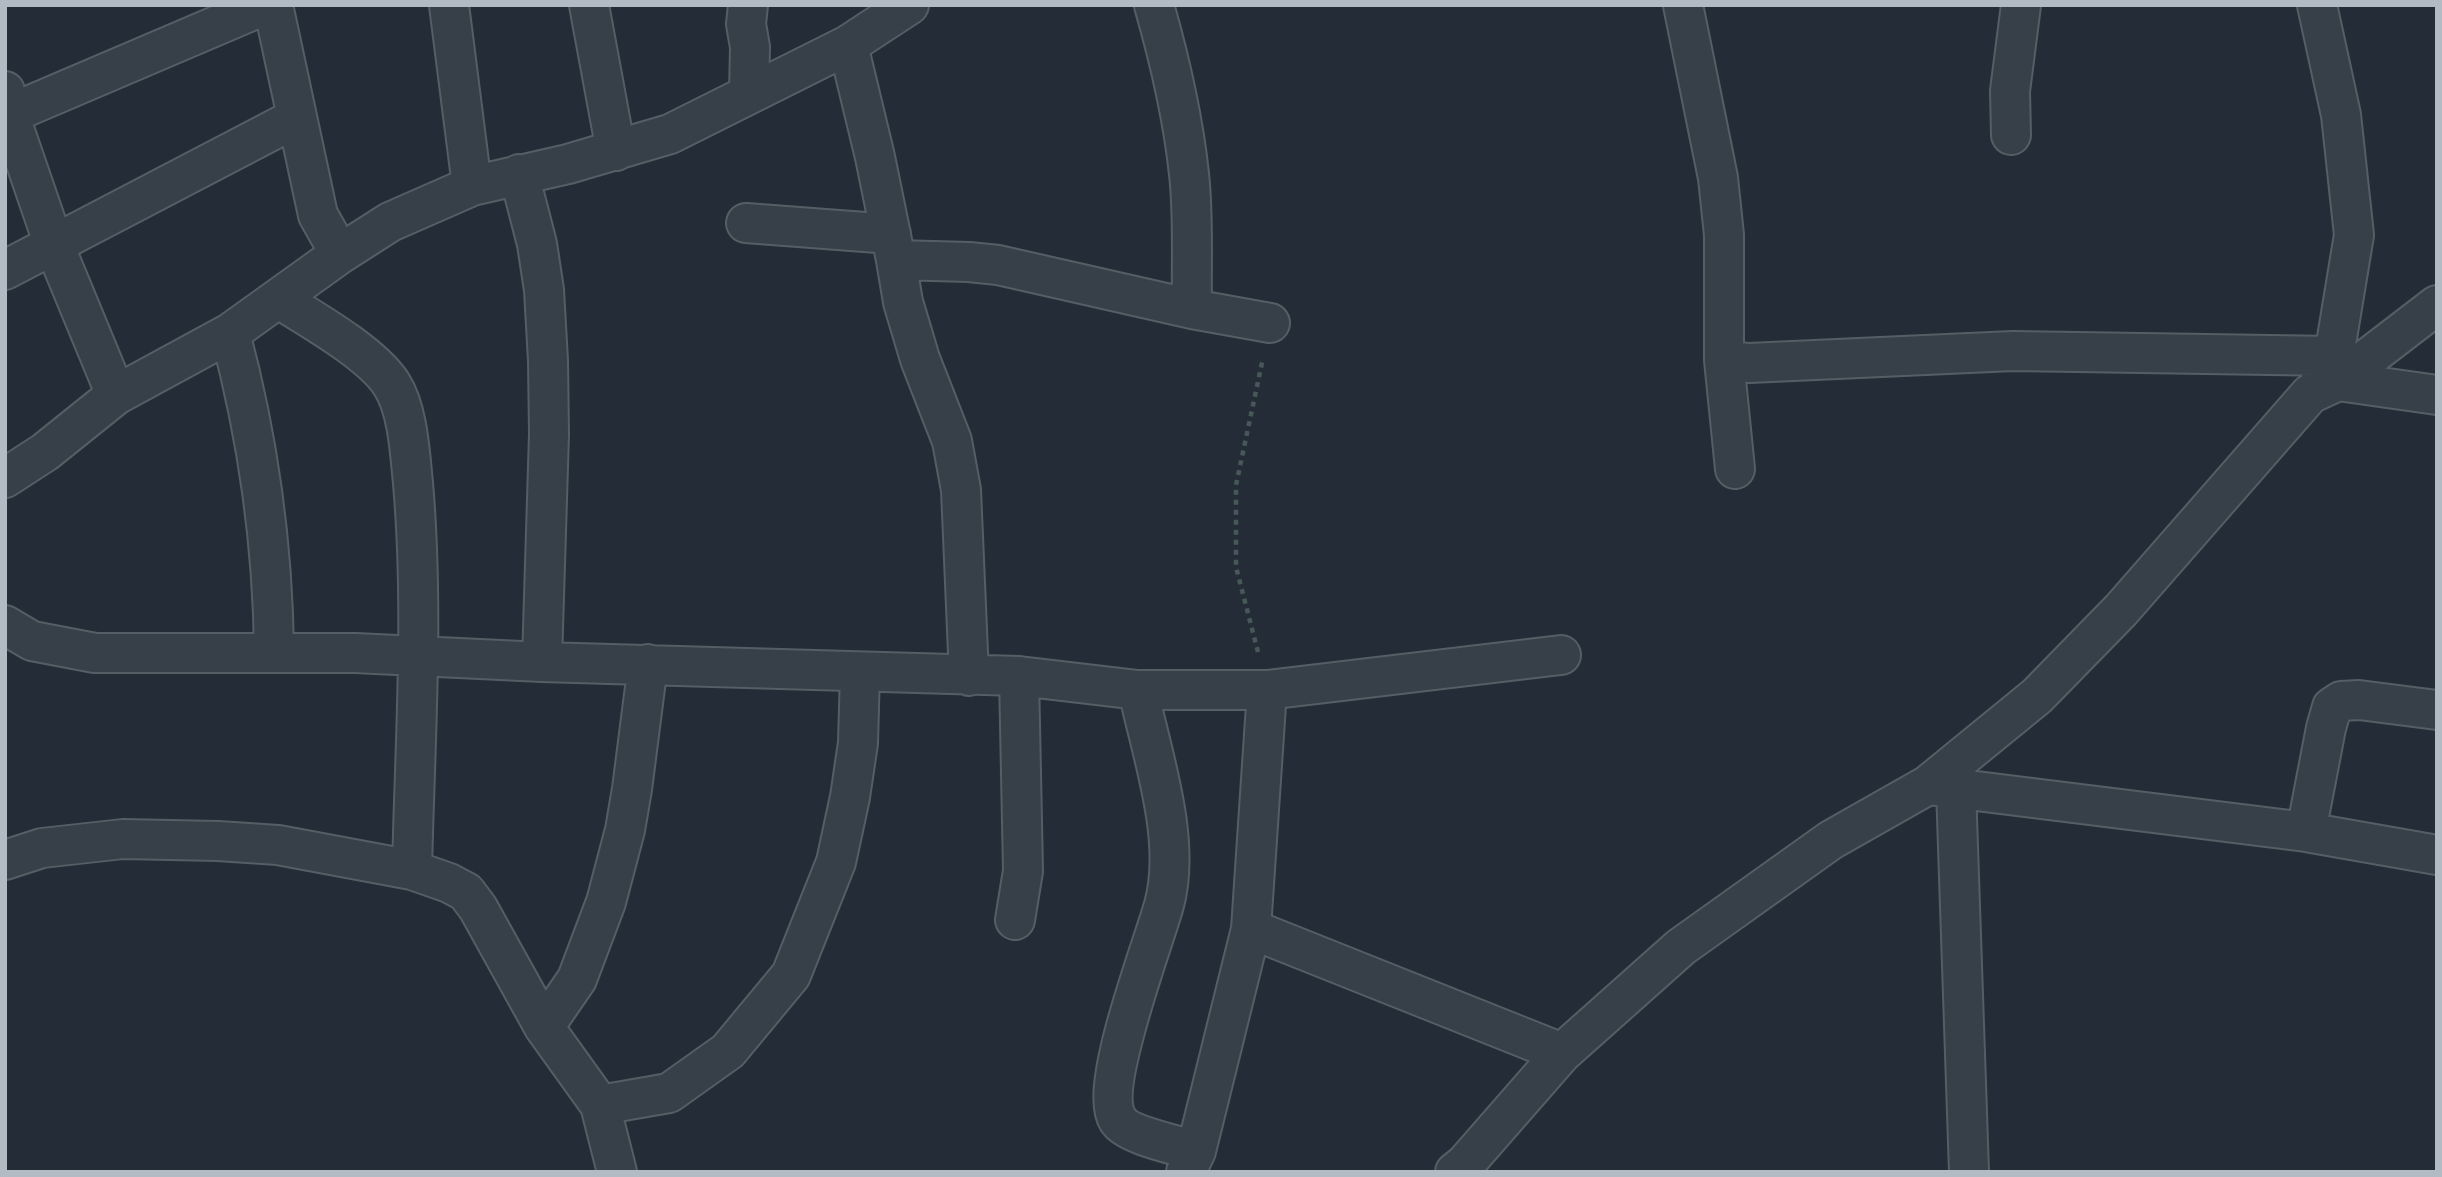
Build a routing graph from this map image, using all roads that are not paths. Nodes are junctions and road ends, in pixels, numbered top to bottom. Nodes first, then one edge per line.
1 (265, 5) edge
2 (273, 5) edge
3 (449, 5) edge
4 (589, 5) edge
5 (748, 5) edge
6 (909, 5) edge
7 (1154, 5) edge
8 (1682, 5) edge
9 (2021, 5) edge
10 (2317, 5) edge
11 (848, 46) junction
12 (749, 93) junction
13 (7, 107) edge
14 (296, 118) junction
15 (2011, 135) dead end
16 (616, 151) junction
17 (519, 174) junction
18 (472, 186) junction
19 (746, 223) dead end
20 (54, 245) junction
21 (893, 247) junction
22 (340, 254) junction
23 (5, 270) edge
24 (279, 299) junction
25 (2437, 306) edge
26 (1192, 309) junction
27 (1270, 323) road end
28 (230, 333) junction
29 (1724, 360) junction
30 (2327, 377) junction
31 (116, 395) junction
32 (2437, 395) edge
33 (1735, 468) dead end
34 (5, 478) edge
35 (5, 625) edge
36 (274, 653) junction
37 (417, 655) junction
38 (1561, 655) dead end
39 (542, 662) junction
40 (648, 664) junction
41 (860, 672) junction
42 (969, 676) junction
43 (1019, 676) junction
44 (1138, 690) junction
45 (1267, 690) junction
46 (2437, 710) edge
47 (1942, 787) junction
48 (2306, 832) junction
49 (2437, 855) edge
50 (5, 860) edge
51 (412, 870) junction
52 (1015, 920) dead end
53 (1251, 929) junction
54 (544, 1027) junction
55 (1562, 1053) junction
56 (600, 1105) junction
57 (1191, 1161) edge
58 (617, 1172) edge
59 (1455, 1172) edge
60 (1969, 1172) edge

1 - 13 street
2 - 14 street
3 - 18 street
4 - 16 street
5 - 12 street
6 - 11 street
7 - 26 street
8 - 29 street
9 - 15 street
10 - 30 street
11 - 12 street
11 - 21 street
12 - 16 street
13 - 20 street
14 - 20 street
14 - 22 street
16 - 17 street
17 - 18 street
17 - 39 street
18 - 22 street
19 - 21 street
20 - 23 street
20 - 31 street
21 - 26 street
21 - 42 street
22 - 24 street
24 - 28 street
24 - 37 street
25 - 30 street
26 - 27 street
28 - 31 street
28 - 36 street
29 - 30 street
29 - 33 street
30 - 32 street
30 - 47 street
31 - 34 street
35 - 36 street
36 - 37 street
37 - 39 street
37 - 51 street
38 - 45 street
39 - 40 street
40 - 41 street
40 - 54 street
41 - 42 street
41 - 56 street
42 - 43 street
43 - 44 street
43 - 52 street
44 - 45 street
44 - 57 street
45 - 53 street
46 - 48 street
47 - 48 street
47 - 55 street
47 - 60 street
48 - 49 street
50 - 51 street
51 - 54 street
53 - 55 street
53 - 57 street
54 - 56 street
55 - 59 street
56 - 58 street

